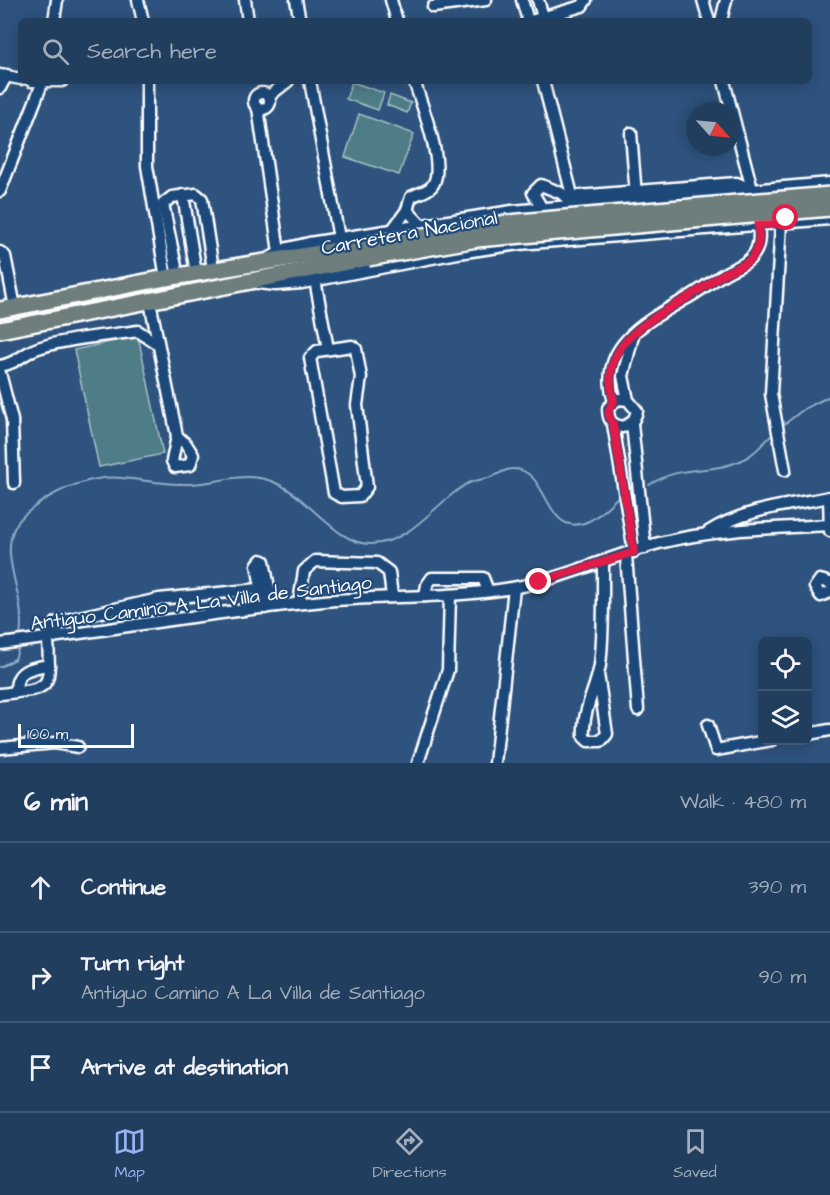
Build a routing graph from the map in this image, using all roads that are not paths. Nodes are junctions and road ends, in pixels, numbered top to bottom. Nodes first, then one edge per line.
1 (57, 0) edge
2 (138, 0) edge
3 (245, 0) edge
4 (296, 0) edge
5 (392, 0) edge
6 (486, 0) edge
7 (522, 0) edge
8 (538, 0) edge
9 (588, 0) edge
10 (703, 0) edge
11 (726, 0) edge
12 (433, 7) dead end
13 (543, 17) junction
14 (54, 18) edge
15 (142, 18) edge
16 (248, 18) edge
17 (299, 18) edge
18 (396, 18) edge
19 (528, 18) edge
20 (540, 18) edge
21 (708, 18) edge
22 (722, 18) edge
23 (4, 75) edge
24 (42, 84) edge
25 (147, 84) edge
26 (284, 84) edge
27 (311, 84) edge
28 (415, 84) edge
29 (544, 84) edge
30 (725, 84) edge
31 (0, 88) edge
32 (631, 134) dead end
33 (830, 183) edge
34 (787, 185) junction
35 (753, 190) junction
36 (0, 191) edge
37 (715, 192) junction
38 (183, 195) junction
39 (636, 195) junction
40 (830, 195) edge
41 (571, 200) junction
42 (830, 208) edge
43 (407, 210) junction
44 (543, 210) junction
45 (830, 219) edge
46 (787, 223) junction
47 (420, 224) junction
48 (758, 225) junction
49 (717, 227) junction
50 (393, 230) junction
51 (339, 238) junction
52 (369, 251) junction
53 (0, 252) edge
54 (279, 252) junction
55 (265, 261) junction
56 (213, 270) junction
57 (196, 273) junction
58 (172, 277) junction
59 (315, 280) junction
60 (254, 282) junction
61 (150, 302) junction
62 (8, 309) edge
63 (0, 330) edge
64 (634, 333) junction
65 (156, 343) junction
66 (328, 349) junction
67 (0, 366) edge
68 (0, 373) edge
69 (628, 400) junction
70 (614, 401) junction
71 (613, 424) junction
72 (632, 424) junction
73 (177, 436) dead end
74 (785, 470) dead end
75 (14, 483) dead end
76 (830, 497) edge
77 (829, 527) edge
78 (706, 534) junction
79 (645, 548) junction
80 (630, 553) junction
81 (603, 562) junction
82 (830, 583) edge
83 (514, 588) junction
84 (266, 589) junction
85 (488, 591) junction
86 (830, 592) edge
87 (392, 596) junction
88 (425, 596) junction
89 (450, 596) junction
90 (299, 603) junction
91 (277, 606) junction
92 (265, 608) junction
93 (51, 638) junction
94 (0, 644) edge
95 (49, 664) junction
96 (598, 674) junction
97 (16, 692) junction
98 (0, 694) edge
99 (638, 710) dead end
100 (708, 724) dead end
101 (830, 730) edge
102 (812, 733) edge
103 (758, 743) edge
104 (78, 747) dead end
105 (0, 748) edge
106 (418, 763) edge
107 (495, 763) edge

1 - 14 street
2 - 15 street
3 - 16 street
4 - 17 street
5 - 18 street
6 - 12 street
7 - 19 street
8 - 13 street
9 - 13 street
10 - 21 street
11 - 22 street
13 - 20 street
23 - 31 street
24 - 36 street
25 - 58 street
26 - 54 street
27 - 51 street
28 - 43 street
29 - 41 street
30 - 35 street
32 - 39 street
33 - 34 street
34 - 35 street
34 - 46 street
35 - 37 street
35 - 39 street
35 - 48 street
37 - 39 street
37 - 49 street
38 - 56 street
38 - 57 street
38 - 58 street
39 - 41 street
40 - 52 highway, Carretera Nacional, bridge
41 - 44 street
41 - 44 street
42 - 52 highway, Carretera Nacional, bridge
43 - 47 street
43 - 50 street
44 - 47 street
45 - 46 street
46 - 48 street
46 - 74 street
47 - 50 street
48 - 49 street
48 - 64 street
49 - 59 street
50 - 51 street
51 - 54 street
52 - 55 highway, Carretera Nacional
52 - 60 highway, Carretera Nacional
53 - 62 street
54 - 55 street
55 - 56 highway, Carretera Nacional
56 - 57 highway, Carretera Nacional
57 - 58 highway, Carretera Nacional
58 - 62 highway, Carretera Nacional
59 - 60 street
59 - 66 street
60 - 61 highway, Carretera Nacional
61 - 63 highway, Carretera Nacional
61 - 65 street
64 - 69 street
64 - 70 street
65 - 67 street
65 - 73 street
66 - 66 street
68 - 75 street
69 - 70 street
69 - 72 street
70 - 71 street
71 - 72 street
71 - 80 street
72 - 79 street
76 - 77 street
76 - 78 street
77 - 78 street, Antiguo Camino A La Villa de Santiago
78 - 79 street, Antiguo Camino A La Villa de Santiago
79 - 80 street, Antiguo Camino A La Villa de Santiago
80 - 81 street, Antiguo Camino A La Villa de Santiago
80 - 99 street
81 - 83 street, Antiguo Camino A La Villa de Santiago
81 - 96 street
82 - 86 street
83 - 85 street, Antiguo Camino A La Villa de Santiago
83 - 107 street
84 - 91 street
84 - 92 street
84 - 93 street
85 - 88 street
85 - 89 street, Antiguo Camino A La Villa de Santiago
87 - 88 street, Antiguo Camino A La Villa de Santiago
87 - 90 street, Antiguo Camino A La Villa de Santiago
87 - 90 street
88 - 89 street, Antiguo Camino A La Villa de Santiago
89 - 106 street
90 - 91 street, Antiguo Camino A La Villa de Santiago
91 - 92 street, Antiguo Camino A La Villa de Santiago
92 - 93 street, Antiguo Camino A La Villa de Santiago
93 - 94 street, Antiguo Camino A La Villa de Santiago
93 - 95 street
95 - 97 street
95 - 97 street
96 - 96 street
97 - 98 street
100 - 103 street
101 - 102 street
104 - 105 street

